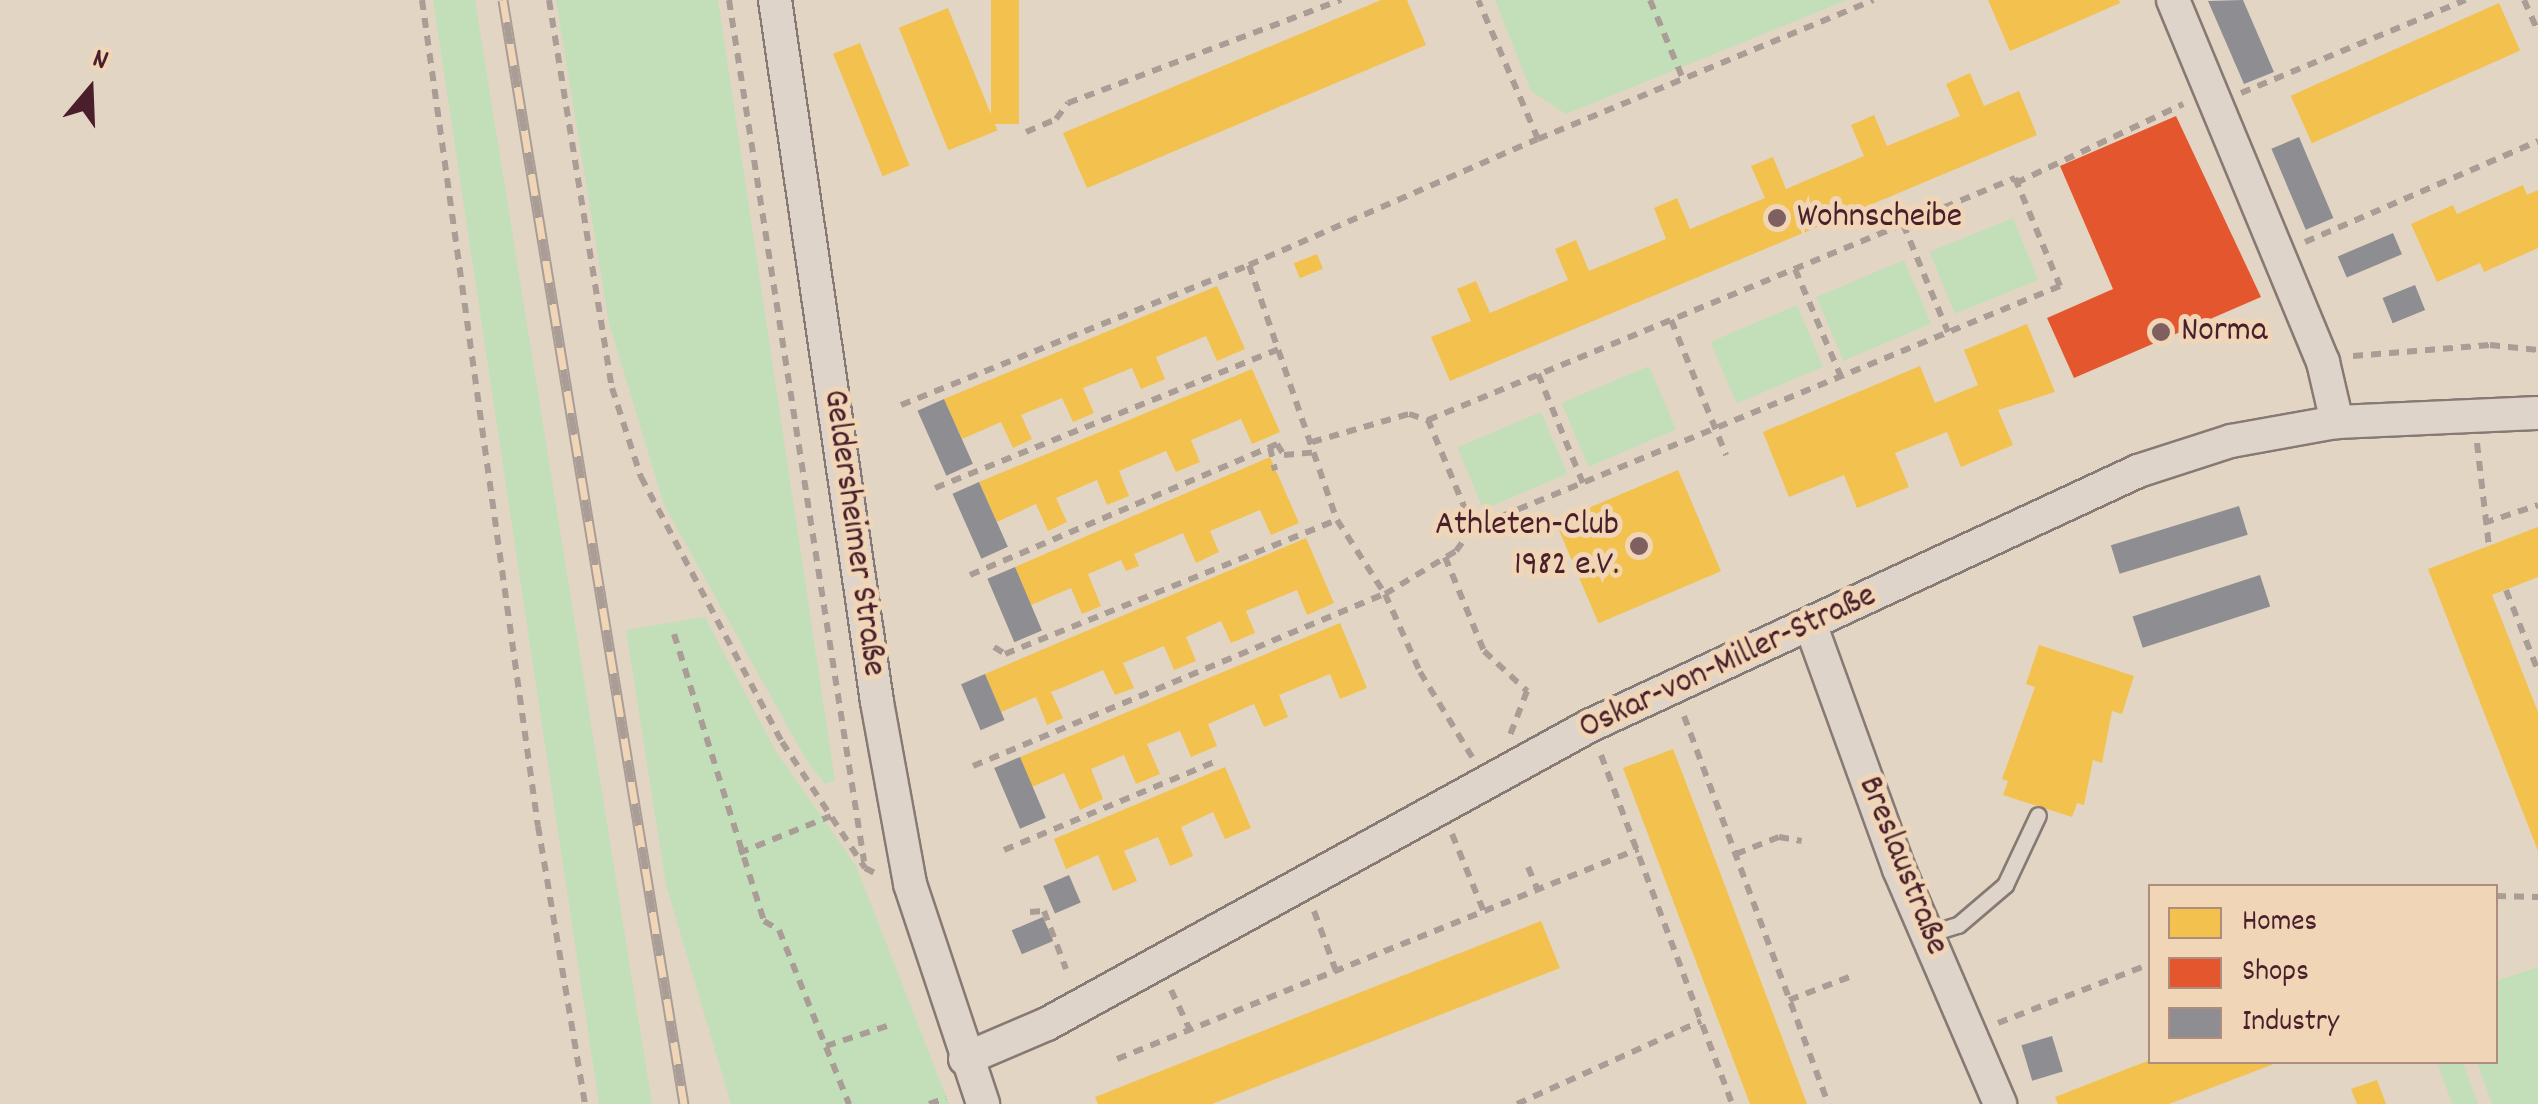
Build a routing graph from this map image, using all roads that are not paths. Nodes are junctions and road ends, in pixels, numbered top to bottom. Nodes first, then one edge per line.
1 (775, 0) edge
2 (2174, 0) edge
3 (2538, 414) edge
4 (2337, 422) junction
5 (1811, 626) junction
6 (2038, 815) dead end
7 (1928, 934) junction
8 (965, 1058) junction
9 (983, 1104) edge
10 (2000, 1104) edge

1 - 8 street, Geldersheimer Straße
2 - 4 street
3 - 4 street, Oskar-von-Miller-Straße
4 - 5 street, Oskar-von-Miller-Straße
5 - 7 street, Breslaustraße
5 - 8 street, Oskar-von-Miller-Straße
6 - 7 lane
7 - 10 street, Breslaustraße
8 - 9 street, Geldersheimer Straße

